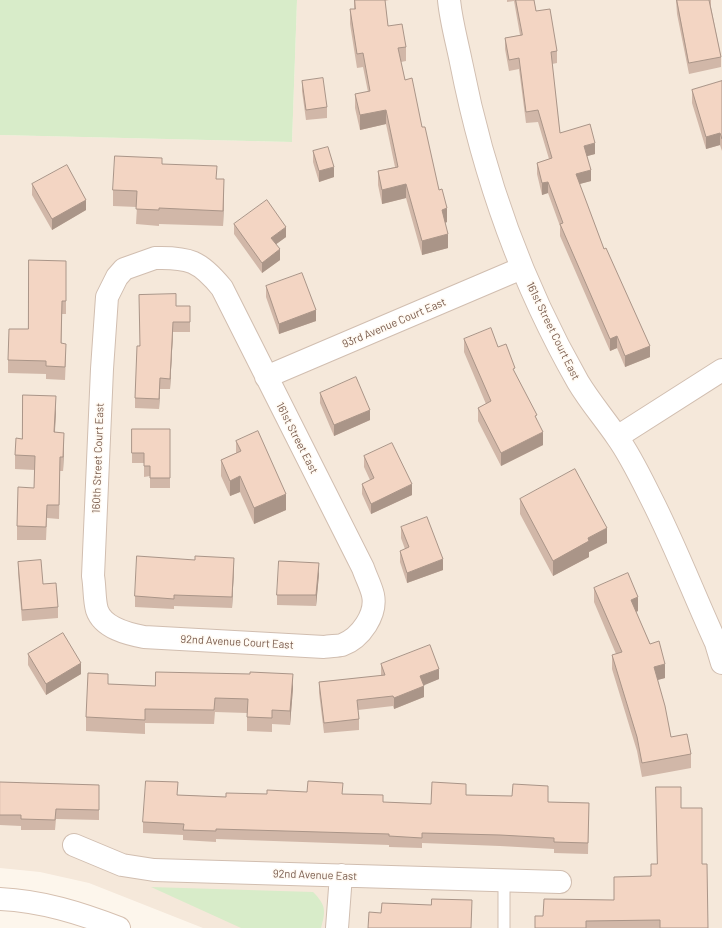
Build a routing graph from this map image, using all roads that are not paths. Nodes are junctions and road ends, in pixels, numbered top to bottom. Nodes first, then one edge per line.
1 (449, 0) edge
2 (198, 265) joint
3 (522, 268) junction
4 (722, 370) edge
5 (266, 377) junction
6 (617, 437) junction
7 (102, 619) joint
8 (367, 622) joint
9 (722, 663) edge
10 (74, 845) dead end
11 (341, 875) junction
12 (504, 880) junction
13 (560, 882) dead end
14 (0, 899) edge
15 (119, 928) edge
16 (337, 928) edge
17 (504, 928) edge

1 - 3 street, 161st Street Court East
2 - 5 street, 161st Street East
2 - 7 street, 160th Street Court East
3 - 5 street, 93rd Avenue Court East
3 - 6 street, 161st Street Court East
4 - 6 street
5 - 8 street, 161st Street East
6 - 9 street, 161st Street Court East
7 - 8 street, 92nd Avenue Court East
10 - 11 street, 92nd Avenue East
11 - 12 street, 92nd Avenue East
11 - 16 street
12 - 13 street, 92nd Avenue East
12 - 17 lane
14 - 15 street

